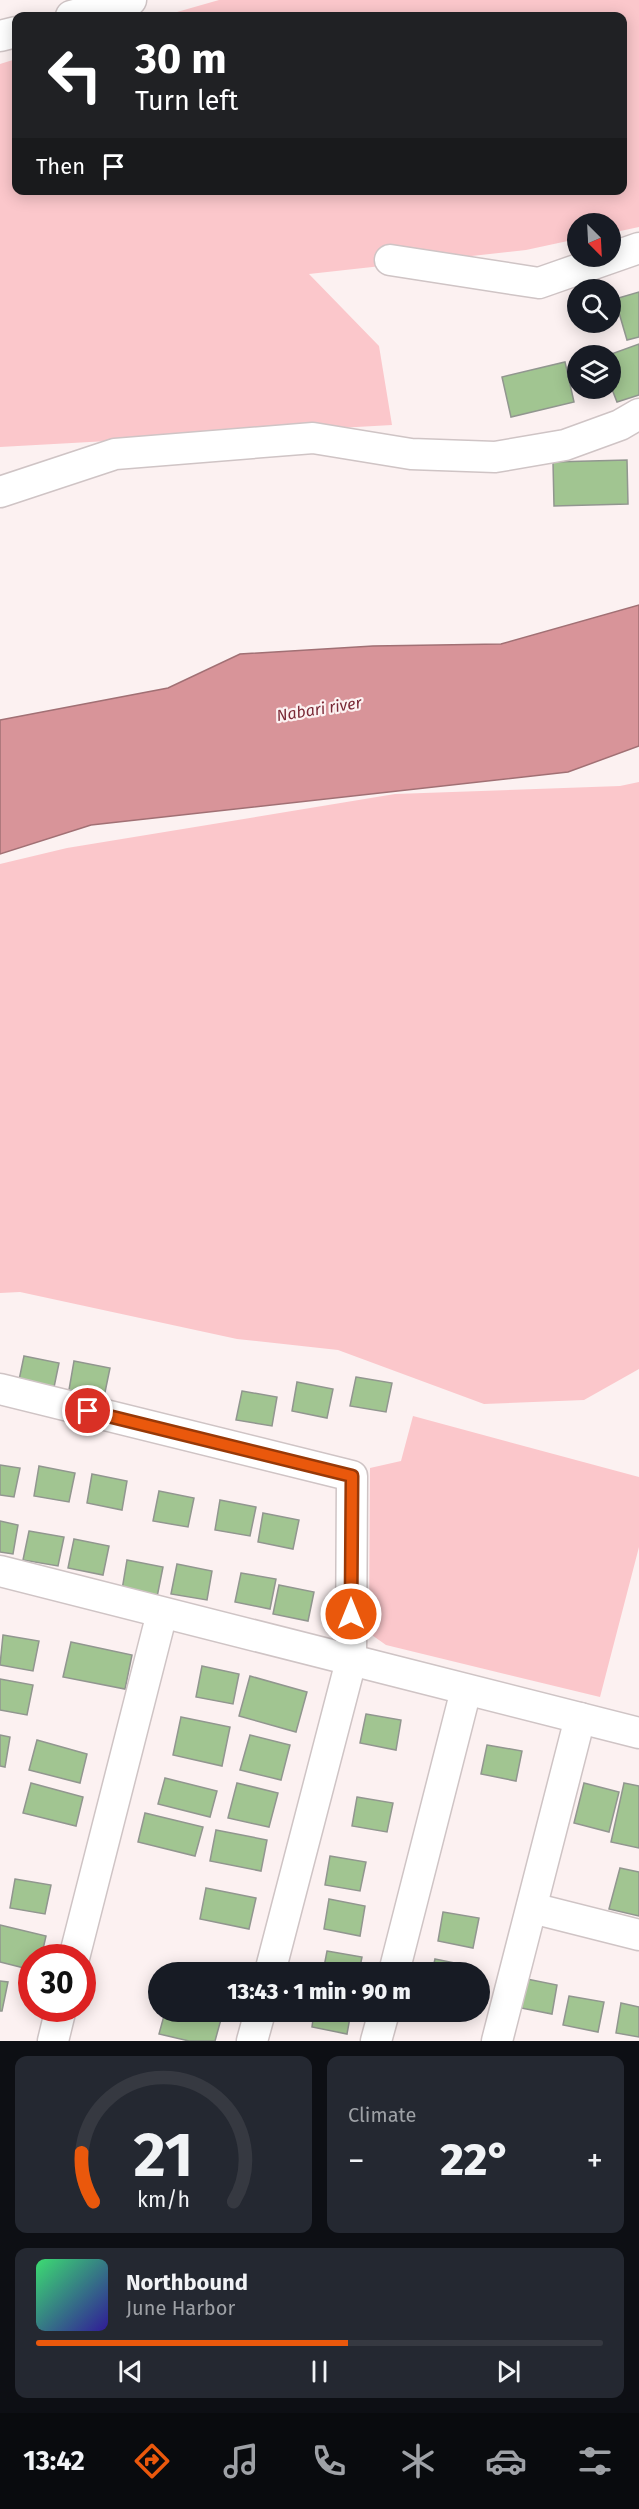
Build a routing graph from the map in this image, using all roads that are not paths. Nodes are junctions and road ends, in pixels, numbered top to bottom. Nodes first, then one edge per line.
1 (131, 0) edge
2 (86, 12) edge
3 (639, 248) edge
4 (390, 260) dead end
5 (639, 414) edge
6 (0, 492) edge
7 (0, 1389) edge
8 (0, 1571) edge
9 (162, 1613) junction
10 (351, 1660) junction
11 (466, 1690) junction
12 (580, 1718) junction
13 (639, 1733) edge
14 (532, 1908) junction
15 (639, 1935) edge
16 (78, 1944) edge
17 (273, 1962) edge
18 (397, 1962) edge
19 (58, 2022) edge
20 (257, 2022) edge
21 (381, 2022) edge
22 (53, 2041) edge
23 (252, 2041) edge
24 (376, 2041) edge
25 (497, 2041) edge

1 - 2 street
3 - 4 street
5 - 6 street
7 - 10 street
8 - 9 street
9 - 10 street
9 - 16 street
10 - 11 street
10 - 17 street
11 - 12 street
11 - 18 street
12 - 13 street
12 - 14 street
14 - 15 street
14 - 25 street
19 - 22 street
20 - 23 street
21 - 24 street

